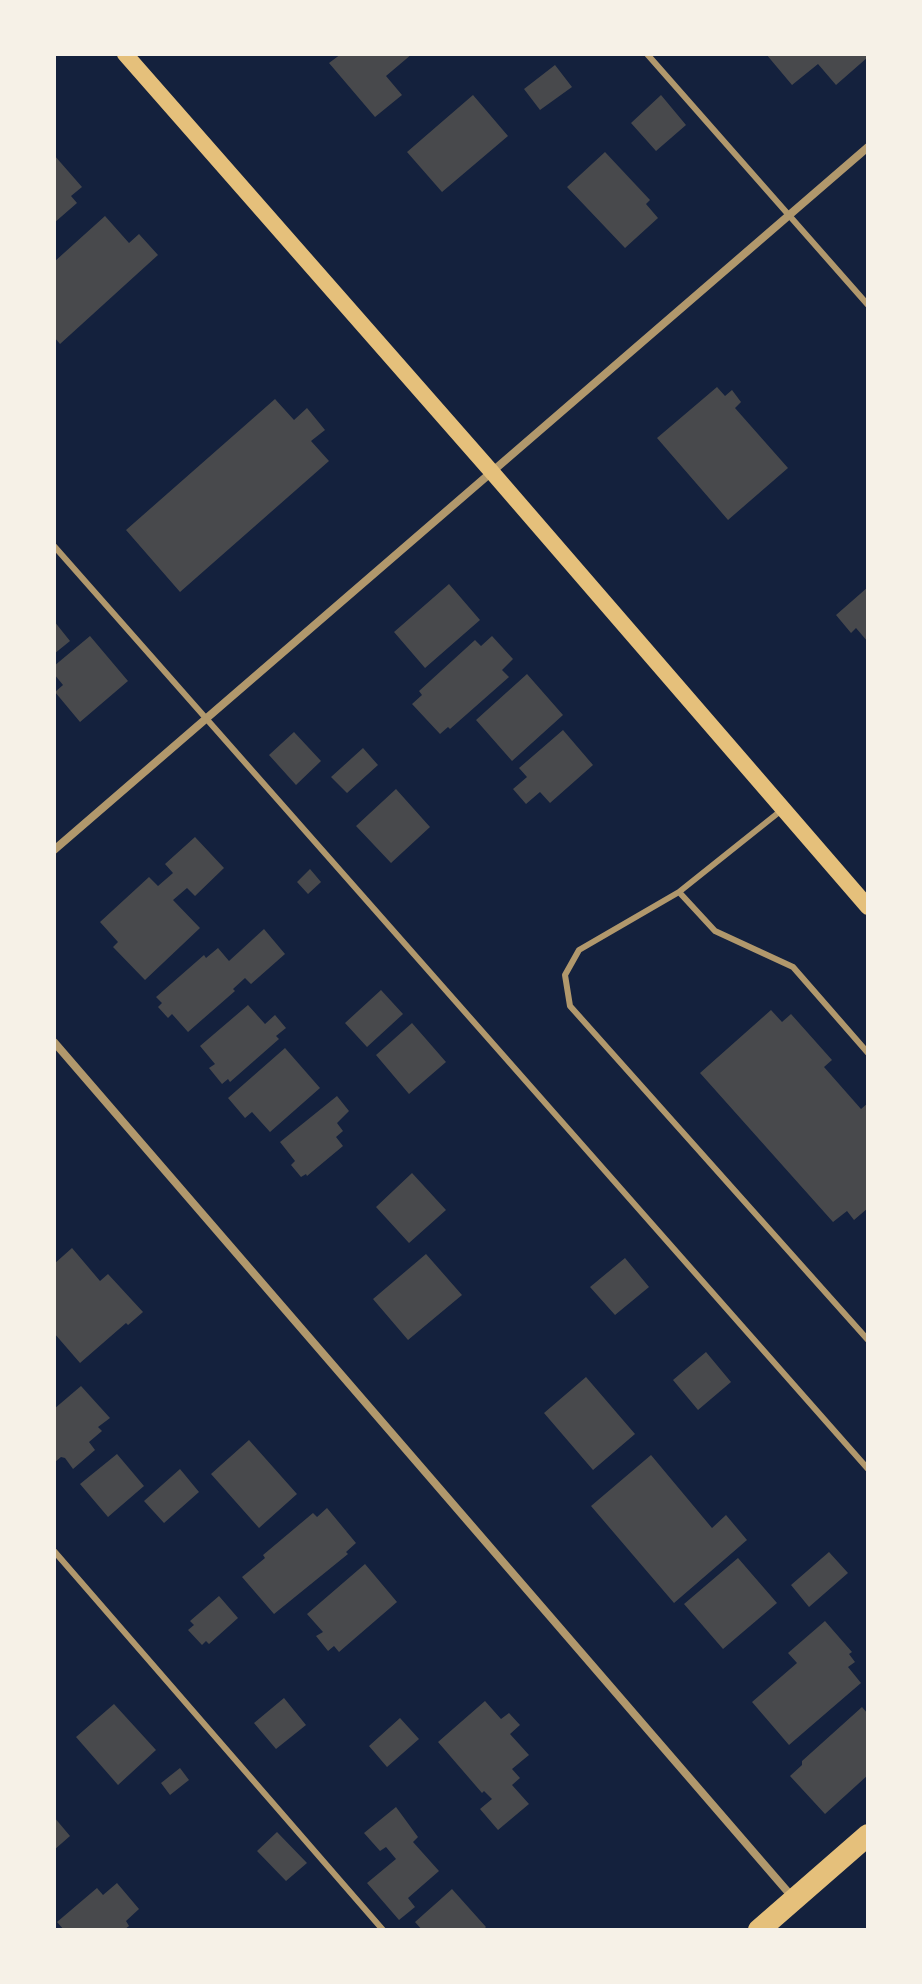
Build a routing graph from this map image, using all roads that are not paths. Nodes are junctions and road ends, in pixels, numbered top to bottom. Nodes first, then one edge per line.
1 (125, 54) edge
2 (647, 54) edge
3 (868, 147) edge
4 (788, 215) junction
5 (868, 305) edge
6 (491, 471) junction
7 (54, 546) edge
8 (204, 718) junction
9 (783, 809) junction
10 (54, 850) edge
11 (679, 892) junction
12 (868, 907) edge
13 (54, 1042) edge
14 (868, 1053) edge
15 (868, 1340) edge
16 (868, 1469) edge
17 (54, 1551) edge
18 (868, 1835) edge
19 (794, 1899) junction
20 (383, 1930) edge
21 (759, 1930) edge

1 - 6 main road
2 - 4 lane
3 - 4 street
4 - 5 lane
4 - 6 street
6 - 8 street
6 - 9 main road
7 - 8 lane
8 - 10 street
8 - 16 lane
9 - 11 lane
9 - 12 main road
11 - 14 lane
11 - 15 lane
13 - 19 street
17 - 20 lane
18 - 19 highway
19 - 21 highway

